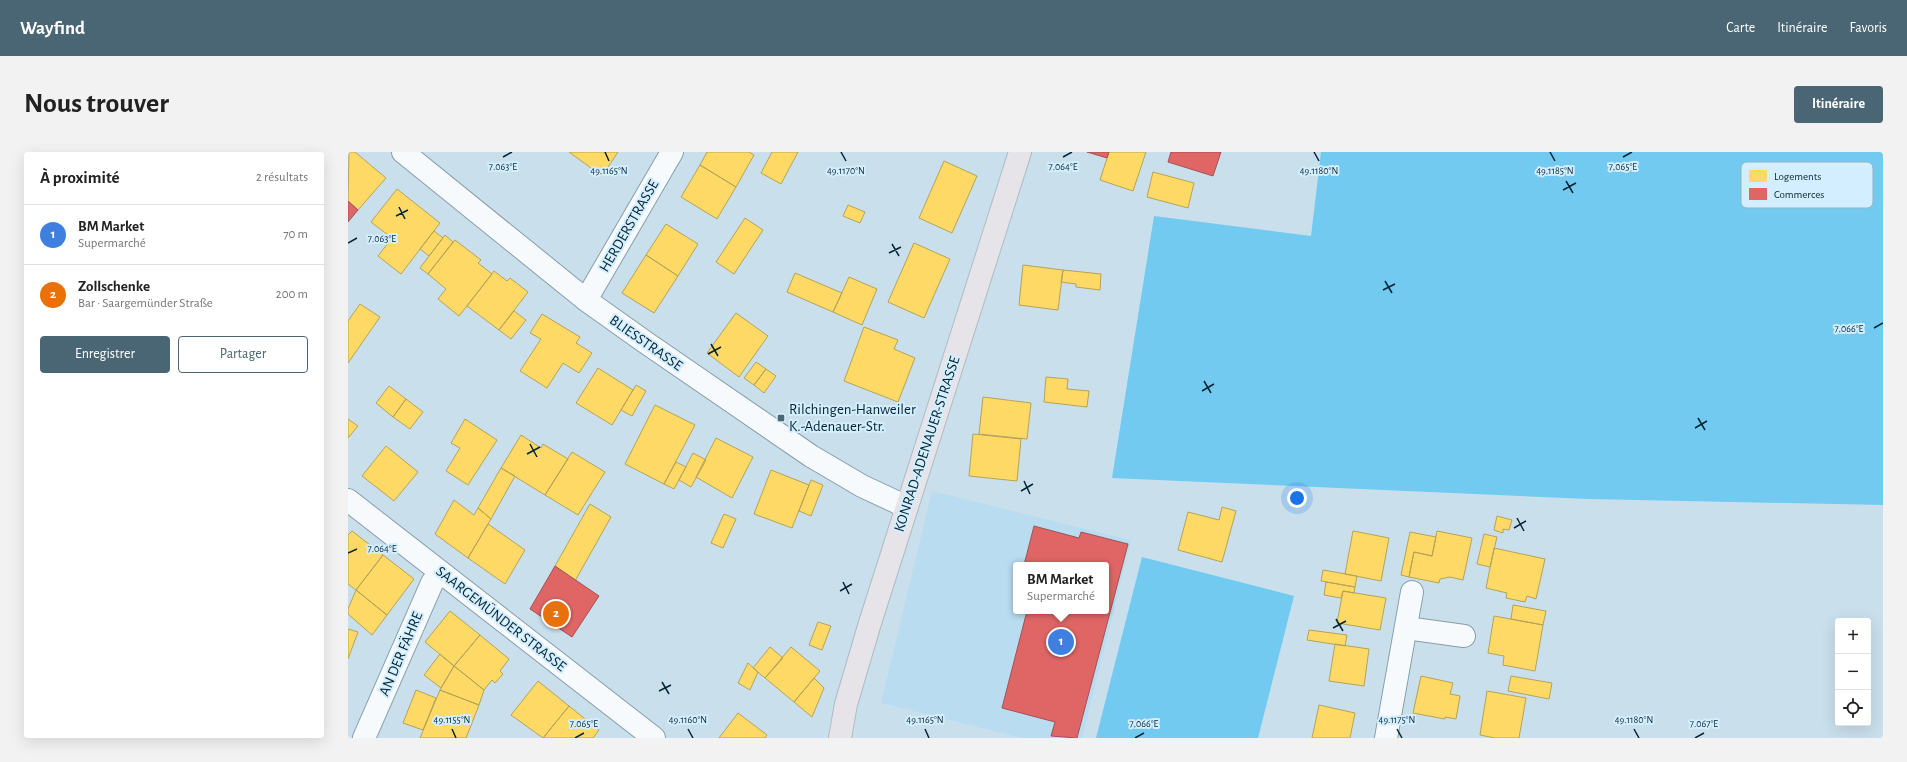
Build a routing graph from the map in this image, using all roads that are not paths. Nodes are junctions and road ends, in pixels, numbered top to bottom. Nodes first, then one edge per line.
1 (403, 152) edge
2 (672, 152) edge
3 (1020, 152) edge
4 (586, 300) junction
5 (348, 500) edge
6 (907, 507) junction
7 (440, 572) junction
8 (1412, 592) dead end
9 (1406, 628) junction
10 (1464, 636) dead end
11 (364, 738) edge
12 (654, 738) edge
13 (840, 738) edge
14 (1386, 738) edge

1 - 4 street, BLIESSTRASSE
2 - 4 street, HERDERSTRASSE
3 - 6 main road, KONRAD-ADENAUER-STRASSE
4 - 6 street, BLIESSTRASSE
5 - 7 street, SAARGEMÜNDER STRASSE
6 - 13 main road, KONRAD-ADENAUER-STRASSE
7 - 11 street, AN DER FÄHRE
7 - 12 street, SAARGEMÜNDER STRASSE
8 - 9 street
9 - 10 street
9 - 14 street

